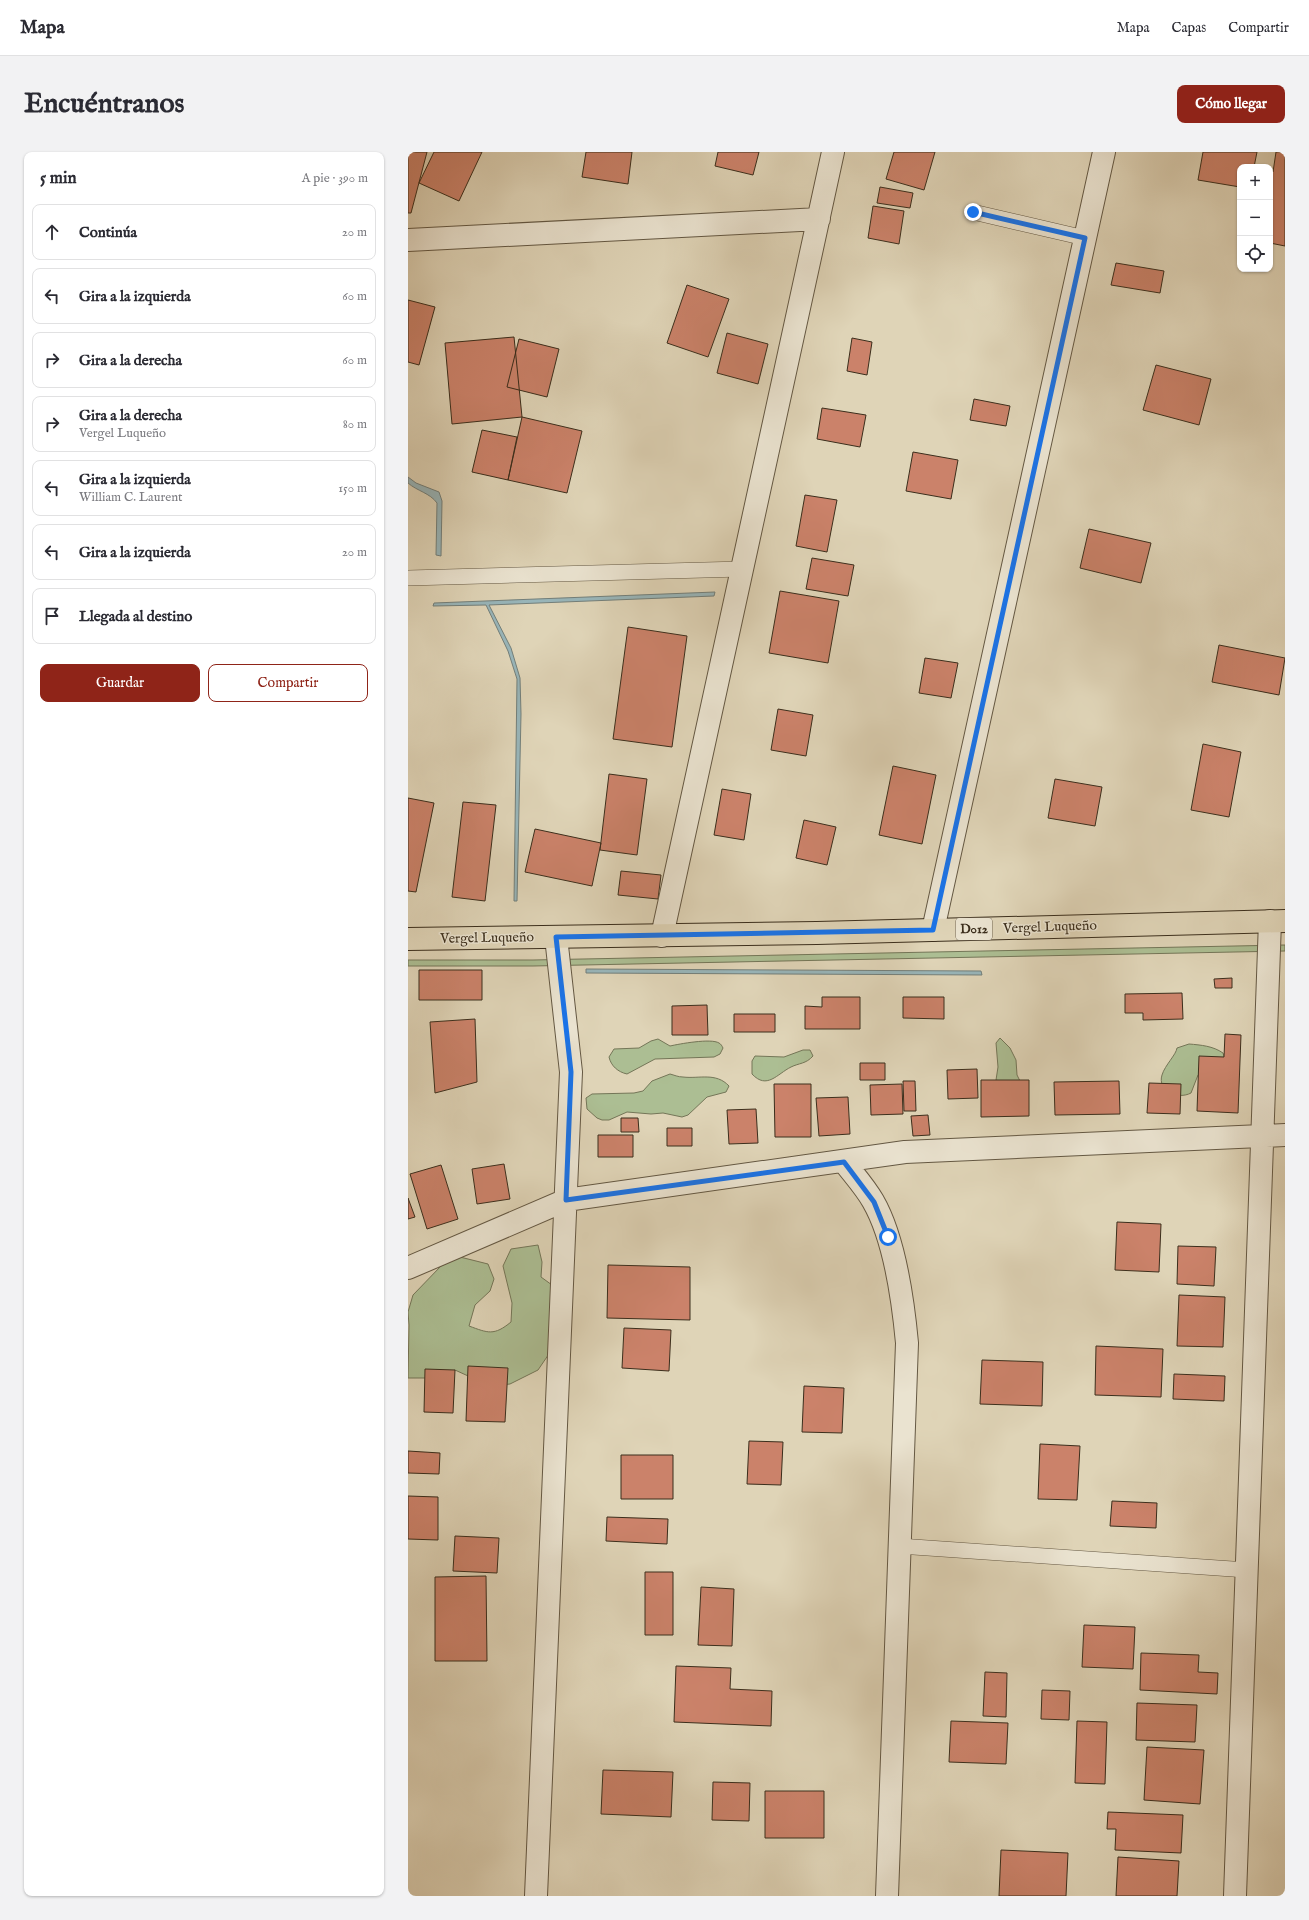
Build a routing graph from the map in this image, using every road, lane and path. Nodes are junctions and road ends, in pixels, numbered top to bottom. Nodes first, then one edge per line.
1 (833, 152) edge
2 (1104, 152) edge
3 (973, 212) dead end
4 (819, 219) junction
5 (1085, 238) junction
6 (408, 240) edge
7 (742, 568) junction
8 (408, 578) edge
9 (1277, 921) edge
10 (933, 930) junction
11 (662, 936) junction
12 (556, 937) junction
13 (408, 939) edge
14 (1262, 1134) junction
15 (1285, 1134) edge
16 (844, 1162) junction
17 (566, 1200) junction
18 (408, 1268) edge
19 (899, 1546) junction
20 (1247, 1570) junction
21 (536, 1896) edge
22 (887, 1896) edge
23 (1235, 1896) edge

1 - 4 street
2 - 5 street
3 - 5 lane
4 - 6 street
4 - 7 street
5 - 10 street
7 - 8 lane
7 - 11 street
9 - 10 main road, Vergel Luqueño / D012
9 - 14 street
10 - 11 main road, Vergel Luqueño / D012
11 - 12 main road, Vergel Luqueño / D012
12 - 13 main road, Vergel Luqueño / D012
12 - 17 street
14 - 15 street
14 - 16 street
14 - 20 street
16 - 17 street
16 - 19 street
17 - 18 street
17 - 21 street
19 - 20 lane
19 - 22 street
20 - 23 street

